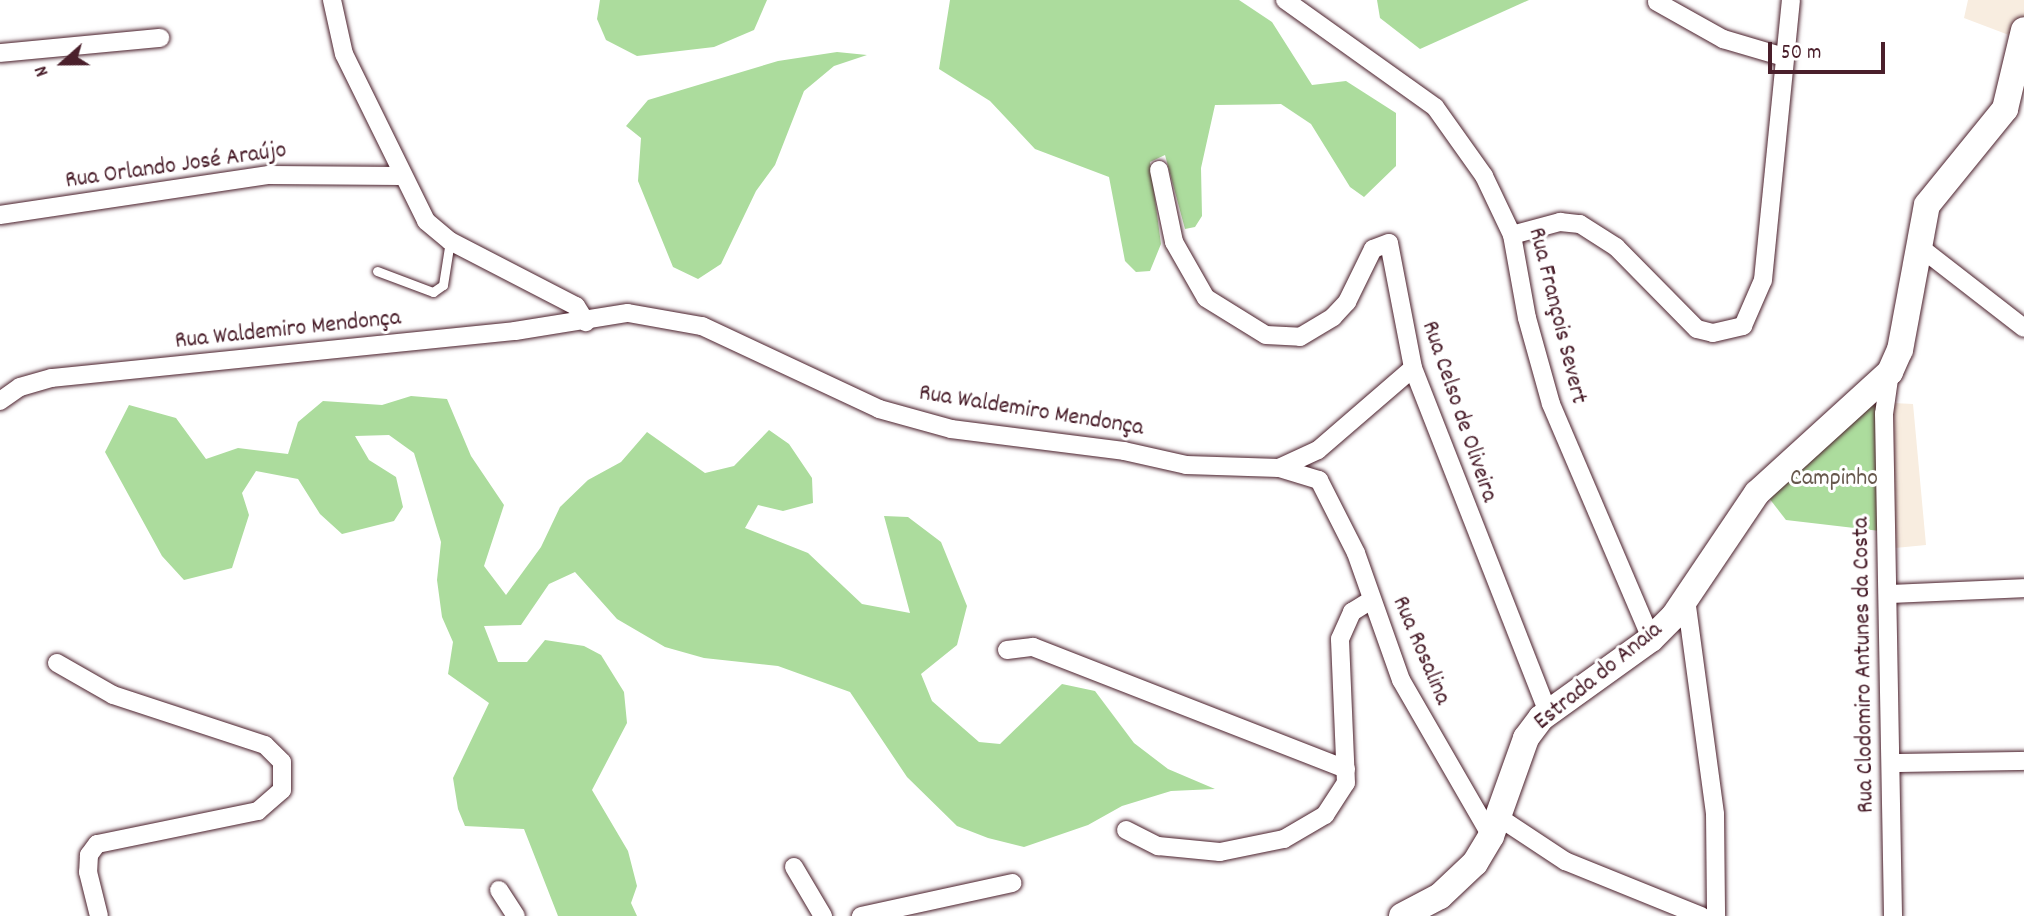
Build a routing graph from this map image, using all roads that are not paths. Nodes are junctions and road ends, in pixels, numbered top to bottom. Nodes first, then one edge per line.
1 (332, 0) edge
2 (1285, 0) edge
3 (1791, 0) edge
4 (1657, 2) dead end
5 (2024, 30) edge
6 (160, 38) dead end
7 (0, 53) edge
8 (1784, 57) junction
9 (1159, 170) dead end
10 (401, 176) junction
11 (0, 215) edge
12 (1512, 236) junction
13 (450, 242) junction
14 (1917, 245) junction
15 (377, 271) dead end
16 (586, 322) junction
17 (2024, 328) edge
18 (1413, 368) junction
19 (1883, 378) junction
20 (0, 401) edge
21 (1318, 450) junction
22 (1279, 468) junction
23 (1319, 480) junction
24 (2024, 588) edge
25 (1888, 594) junction
26 (1686, 599) junction
27 (1371, 600) junction
28 (1651, 639) junction
29 (1007, 650) dead end
30 (57, 663) dead end
31 (1548, 712) junction
32 (2024, 761) edge
33 (1893, 763) junction
34 (1346, 769) junction
35 (1494, 826) junction
36 (1126, 830) dead end
37 (794, 867) dead end
38 (1012, 883) dead end
39 (499, 890) dead end
40 (99, 916) edge
41 (516, 916) edge
42 (823, 916) edge
43 (862, 916) edge
44 (1402, 916) edge
45 (1702, 916) edge
46 (1716, 916) edge
47 (1893, 916) edge

1 - 10 street
2 - 12 street, Rua François Severt
3 - 8 street
4 - 8 street
5 - 14 street
6 - 7 street
8 - 12 street
9 - 18 street, Rua Celso de Oliveira
10 - 11 street, Rua Orlando José Araújo
10 - 13 street
12 - 28 street, Rua François Severt
13 - 15 lane
13 - 16 street
14 - 17 street
14 - 19 street
16 - 20 street, Rua Waldemiro Mendonça
16 - 22 street, Rua Waldemiro Mendonça
18 - 21 street, Rua Waldemiro Mendonça
18 - 31 street, Rua Celso de Oliveira
19 - 25 street, Rua Clodomiro Antunes da Costa
19 - 26 street, Estrada do Anaia
21 - 22 street, Rua Waldemiro Mendonça
21 - 23 street, Rua Rosalina
22 - 23 street
23 - 27 street, Rua Rosalina
24 - 25 street
25 - 33 street, Rua Clodomiro Antunes da Costa
26 - 28 street, Estrada do Anaia
26 - 46 street
27 - 34 street
27 - 35 street, Rua Rosalina
28 - 31 street, Estrada do Anaia
29 - 34 street
30 - 40 street
31 - 35 street, Estrada do Anaia
32 - 33 street
33 - 47 street, Rua Clodomiro Antunes da Costa
34 - 36 street
35 - 44 street, Estrada do Anaia
35 - 45 street
37 - 42 street
38 - 43 street
39 - 41 street

